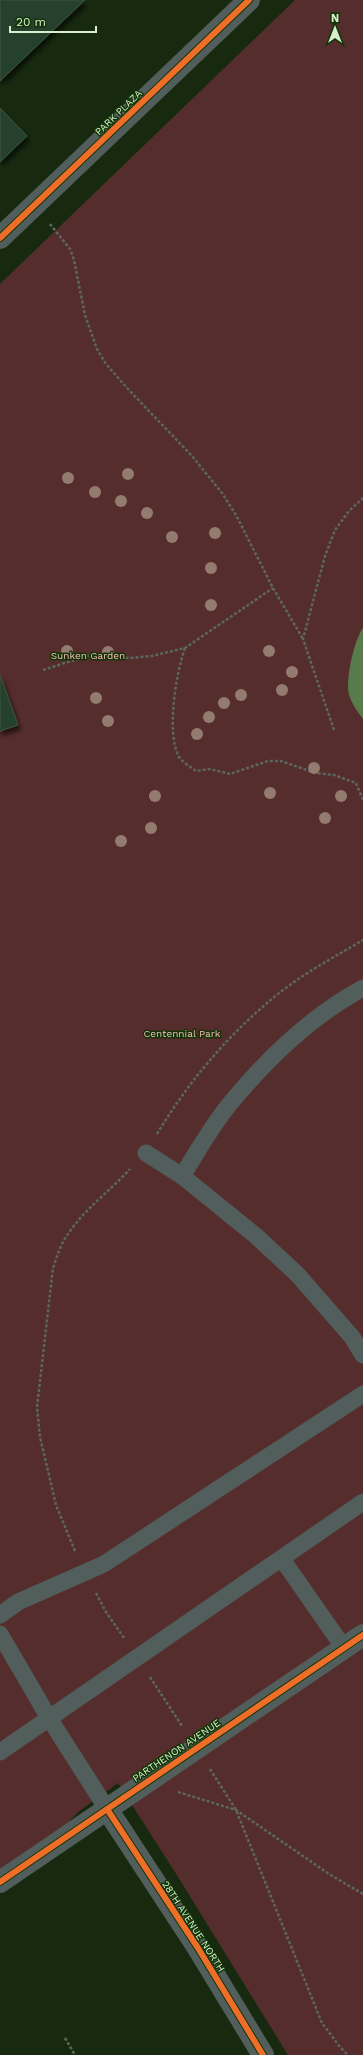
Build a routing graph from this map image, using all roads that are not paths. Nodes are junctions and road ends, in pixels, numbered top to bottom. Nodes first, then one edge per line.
1 (249, 0) edge
2 (0, 238) edge
3 (363, 988) edge
4 (146, 1153) road end
5 (182, 1176) junction
6 (363, 1354) edge
7 (363, 1394) edge
8 (363, 1502) edge
9 (282, 1559) junction
10 (0, 1615) edge
11 (0, 1634) edge
12 (363, 1635) edge
13 (344, 1648) junction
14 (49, 1718) junction
15 (0, 1752) edge
16 (107, 1809) junction
17 (0, 1882) edge
18 (263, 2055) edge

1 - 2 street, PARK PLAZA
3 - 5 lane
4 - 5 lane
5 - 6 lane
7 - 10 lane
8 - 9 lane
9 - 13 lane
9 - 14 lane
11 - 14 lane
12 - 13 street, PARTHENON AVENUE
13 - 16 street, PARTHENON AVENUE
14 - 15 lane
14 - 16 lane
16 - 17 street, PARTHENON AVENUE
16 - 18 street, 28TH AVENUE NORTH

